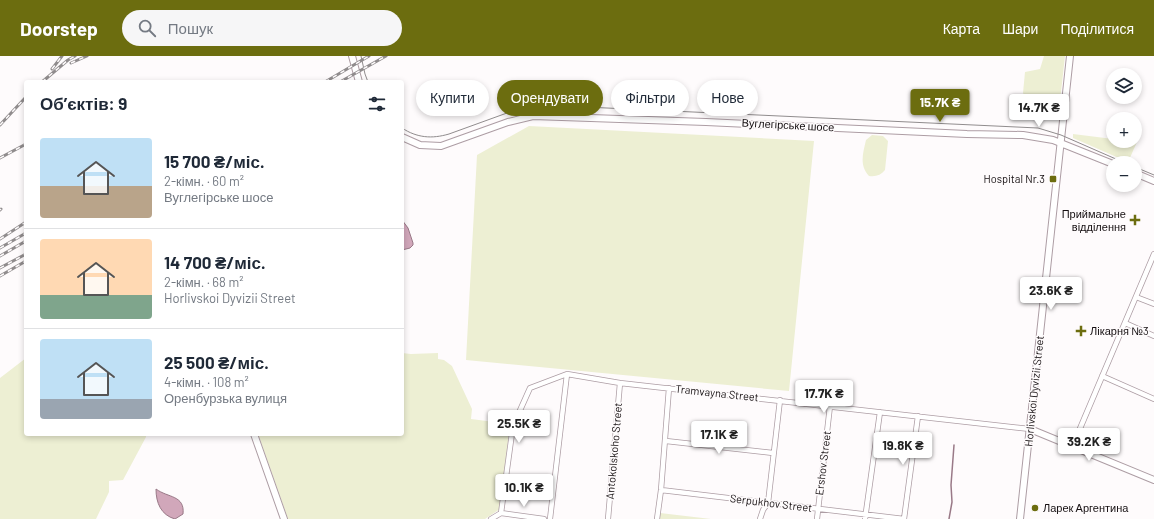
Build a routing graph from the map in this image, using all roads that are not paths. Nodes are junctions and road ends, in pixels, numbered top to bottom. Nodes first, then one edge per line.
1 (352, 56) edge
2 (1070, 56) edge
3 (358, 80) edge
4 (404, 139) edge
5 (1061, 143) junction
6 (1106, 161) edge
7 (1142, 176) edge
8 (1154, 181) edge
9 (1154, 254) edge
10 (1136, 297) junction
11 (1154, 304) edge
12 (1125, 323) junction
13 (1154, 336) edge
14 (567, 374) junction
15 (1102, 376) junction
16 (620, 382) junction
17 (669, 388) junction
18 (1154, 399) edge
19 (780, 400) junction
20 (830, 406) junction
21 (880, 412) junction
22 (918, 416) junction
23 (1030, 429) junction
24 (255, 436) edge
25 (666, 441) junction
26 (1073, 445) junction
27 (773, 453) junction
28 (1154, 480) edge
29 (661, 490) junction
30 (768, 503) junction
31 (818, 509) junction
32 (501, 514) junction
33 (865, 517) edge
34 (284, 519) edge
35 (491, 519) edge
36 (544, 519) edge
37 (550, 519) edge
38 (608, 519) edge
39 (657, 519) edge
40 (760, 519) edge
41 (816, 519) edge
42 (904, 519) edge
43 (1020, 519) edge

1 - 3 street
2 - 5 street
4 - 5 street, Вуглегірське шосе
5 - 6 street, Вуглегірське шосе
5 - 23 street, Horlivskoi Dyvizii Street
7 - 8 street
9 - 10 street
10 - 11 street
10 - 12 street
12 - 13 street
12 - 15 street
14 - 16 street, Tramvayna Street
14 - 32 street
14 - 37 street
15 - 18 street
15 - 26 street
16 - 17 street, Tramvayna Street
16 - 38 street, Antokolskoho Street
17 - 19 street, Tramvayna Street
17 - 25 street
19 - 20 street, Tramvayna Street
19 - 27 street
20 - 21 street, Tramvayna Street
20 - 31 street, Ershov Street
21 - 22 street, Tramvayna Street
21 - 33 street
22 - 23 street, Tramvayna Street
22 - 42 street
23 - 26 street
23 - 43 street, Horlivskoi Dyvizii Street
24 - 34 street
25 - 27 street
25 - 29 street
26 - 28 street
27 - 30 street
29 - 30 street, Serpukhov Street
29 - 39 street
30 - 31 street, Serpukhov Street
30 - 40 street
31 - 33 street, Serpukhov Street
31 - 41 street, Ershov Street
32 - 35 street
32 - 36 street
33 - 42 street, Serpukhov Street

